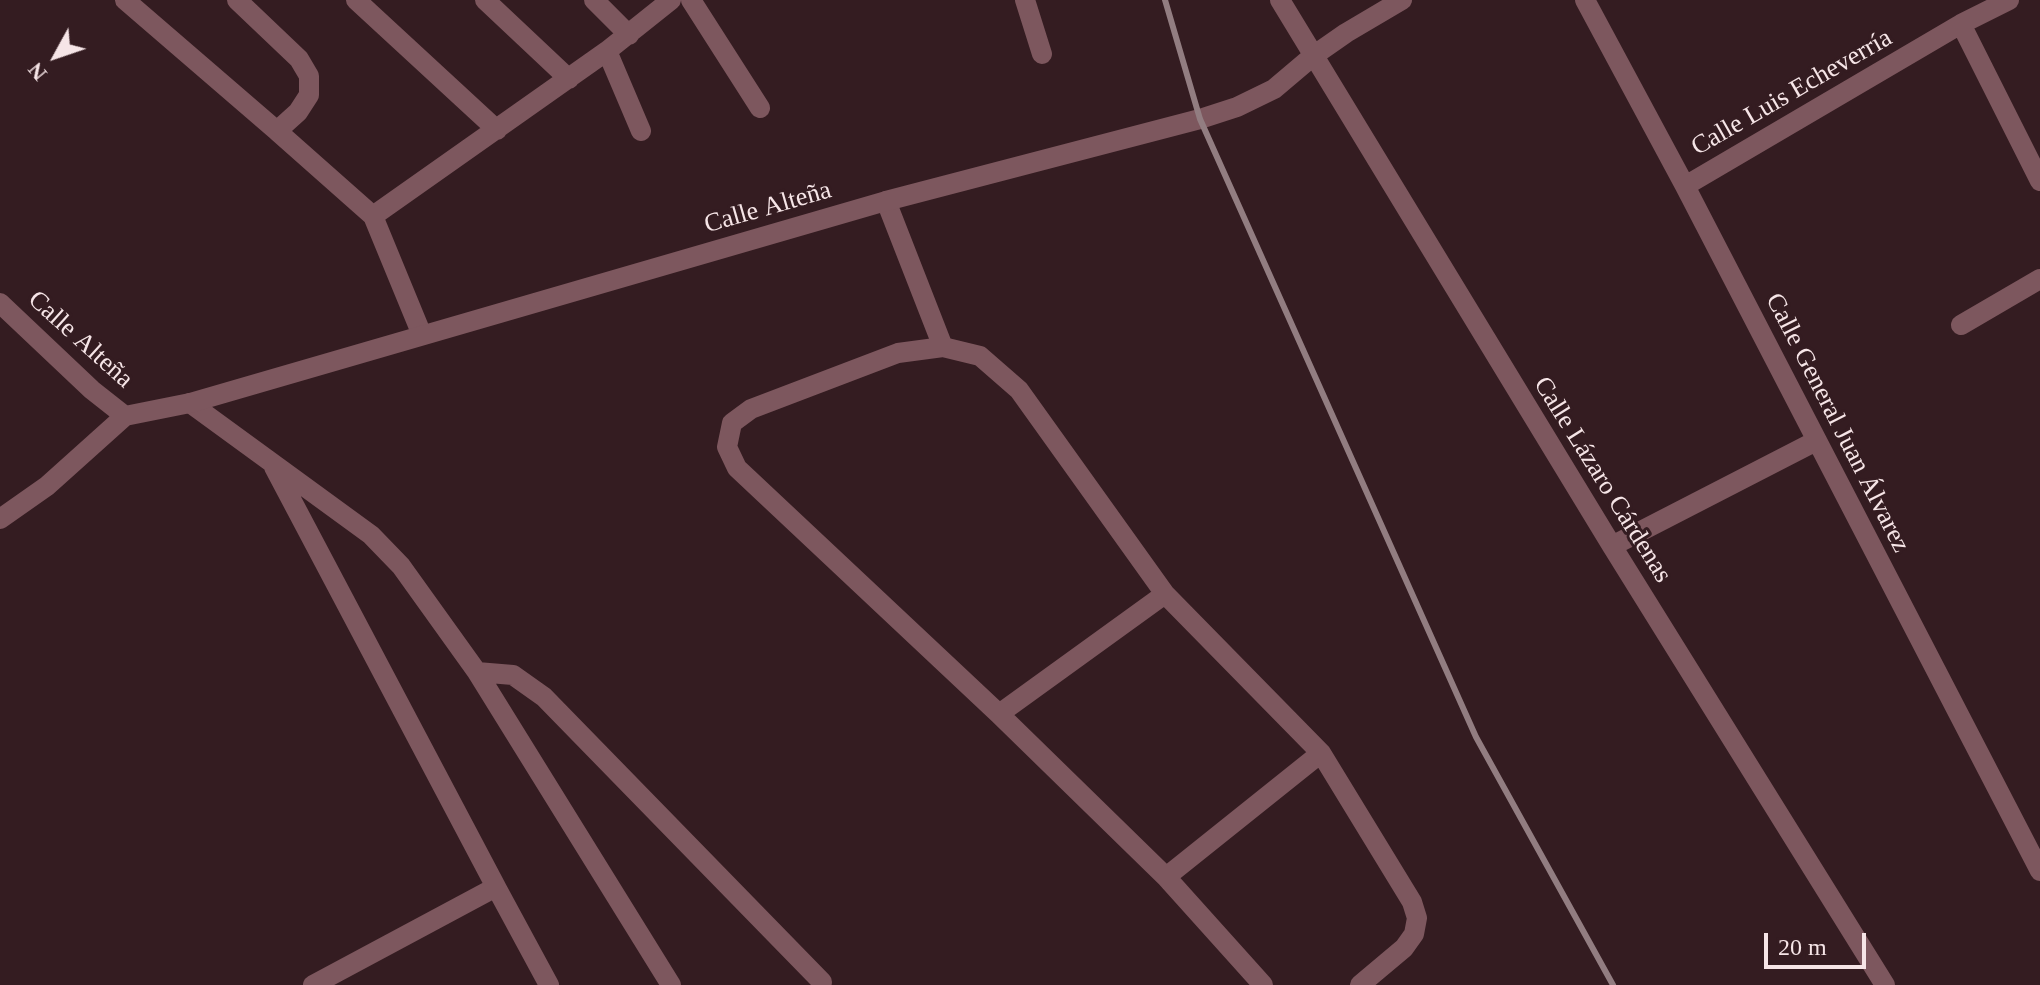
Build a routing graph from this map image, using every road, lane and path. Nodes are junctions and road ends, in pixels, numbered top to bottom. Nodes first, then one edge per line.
1 (125, 0) edge
2 (237, 0) edge
3 (356, 0) edge
4 (485, 0) edge
5 (594, 0) edge
6 (671, 0) edge
7 (691, 0) edge
8 (1025, 0) edge
9 (1280, 0) edge
10 (1402, 0) edge
11 (1585, 0) edge
12 (2009, 0) edge
13 (1961, 24) junction
14 (629, 35) junction
15 (607, 51) junction
16 (1042, 54) dead end
17 (1313, 56) junction
18 (569, 79) junction
19 (760, 108) dead end
20 (497, 130) junction
21 (277, 131) junction
22 (641, 131) dead end
23 (2040, 181) edge
24 (1685, 186) junction
25 (886, 201) junction
26 (373, 216) junction
27 (2040, 279) edge
28 (0, 303) edge
29 (1961, 325) dead end
30 (422, 335) junction
31 (943, 347) junction
32 (190, 403) junction
33 (125, 416) junction
34 (1816, 441) junction
35 (273, 463) junction
36 (0, 519) edge
37 (1612, 546) junction
38 (1165, 594) junction
39 (477, 672) junction
40 (999, 714) junction
41 (1321, 753) junction
42 (2040, 871) edge
43 (1166, 877) junction
44 (496, 887) junction
45 (822, 982) dead end
46 (313, 985) edge
47 (549, 985) edge
48 (671, 985) edge
49 (1263, 985) edge
50 (1360, 985) edge
51 (1885, 985) edge

1 - 21 street
2 - 21 street
3 - 20 street
4 - 18 street
5 - 14 street
6 - 14 street
7 - 19 street
8 - 16 street
9 - 17 street, Calle Lázaro Cárdenas
10 - 17 street, Calle Alteña
11 - 24 street, Calle General Juan Álvarez
12 - 13 street, Calle Luis Echeverría
13 - 23 street
13 - 24 street, Calle Luis Echeverría
14 - 15 street
15 - 18 street
15 - 22 street
17 - 25 street, Calle Alteña
17 - 37 street, Calle Lázaro Cárdenas
18 - 20 street
20 - 26 street
21 - 26 street
24 - 34 street, Calle General Juan Álvarez
25 - 30 street, Calle Alteña
25 - 31 street
26 - 30 street
27 - 29 street
28 - 33 street, Calle Alteña
30 - 32 street, Calle Alteña
31 - 38 street
31 - 40 street
32 - 33 street, Calle Alteña
32 - 35 street
33 - 36 street, Calle Alteña
34 - 37 street
34 - 42 street, Calle General Juan Álvarez
35 - 39 street
35 - 44 street
37 - 51 street, Calle Lázaro Cárdenas
38 - 40 street
38 - 41 street
39 - 45 street
39 - 48 street
40 - 43 street
41 - 43 street
41 - 50 street
43 - 49 street
44 - 46 street
44 - 47 street

